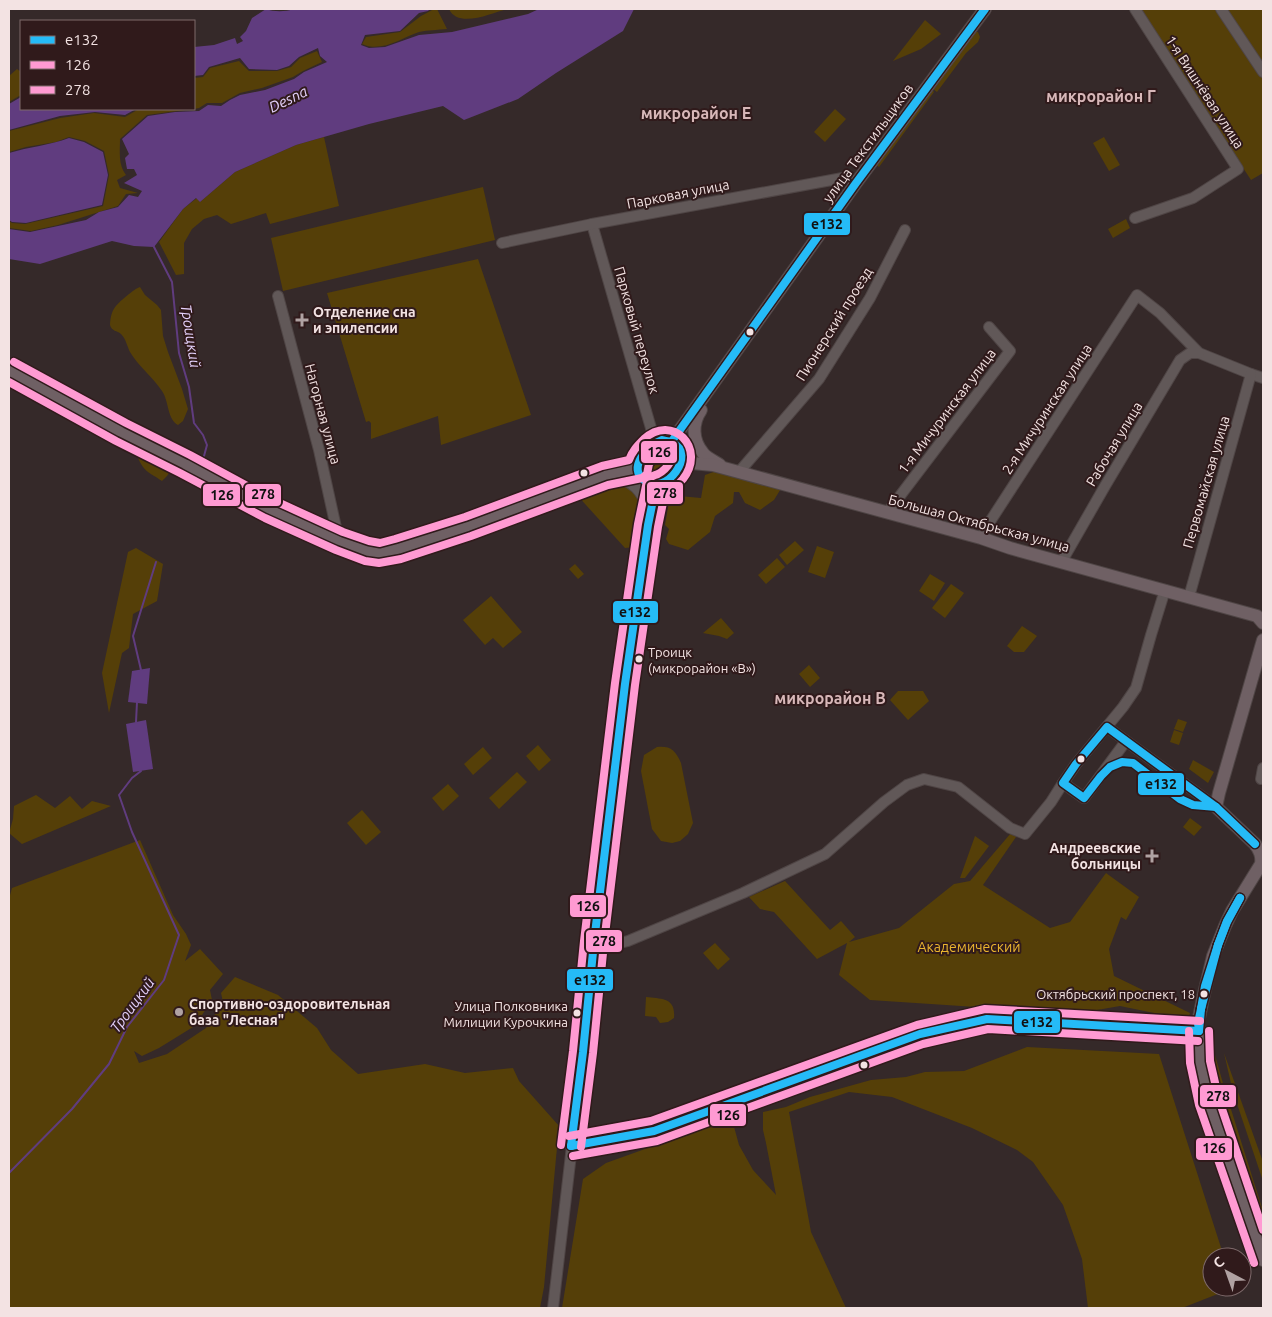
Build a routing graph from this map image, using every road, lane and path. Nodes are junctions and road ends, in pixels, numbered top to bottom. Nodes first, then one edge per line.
1 (984, 9) edge
2 (1135, 9) edge
3 (1221, 9) edge
4 (1263, 72) edge
5 (856, 183) junction
6 (1135, 218) dead end
7 (592, 224) junction
8 (905, 230) dead end
9 (502, 242) dead end
10 (278, 296) dead end
11 (989, 327) dead end
12 (1199, 353) junction
13 (9, 371) edge
14 (1250, 374) junction
15 (1263, 378) edge
16 (711, 386) junction
17 (672, 441) junction
18 (655, 442) junction
19 (682, 462) junction
20 (724, 468) junction
21 (638, 469) junction
22 (739, 472) junction
23 (605, 475) junction
24 (656, 485) junction
25 (887, 513) junction
26 (650, 515) junction
27 (981, 538) junction
28 (338, 541) junction
29 (1062, 561) junction
30 (1165, 590) junction
31 (1189, 597) junction
32 (1261, 618) edge
33 (1263, 640) edge
34 (1107, 727) junction
35 (1126, 741) junction
36 (1063, 783) junction
37 (1216, 807) junction
38 (594, 942) junction
39 (1199, 1031) junction
40 (572, 1146) junction
41 (1263, 1260) edge
42 (553, 1308) edge

1 - 5 main road, улица Текстильщиков
2 - 6 street, 1-я Вишнёвая улица
3 - 4 street
5 - 7 street, Парковая улица
5 - 16 main road, улица Текстильщиков
7 - 9 street, Парковая улица
7 - 18 street, Парковый переулок
8 - 22 street, Пионерский проезд
10 - 28 street, Нагорная улица
11 - 25 street, 1-я Мичуринская улица
12 - 14 street
12 - 27 street, 2-я Мичуринская улица
12 - 29 street, Рабочая улица
13 - 28 main road
14 - 15 street
14 - 31 street, Первомайская улица
16 - 17 main road, улица Текстильщиков
16 - 20 main road
17 - 18 main road
17 - 19 main road
18 - 21 main road
19 - 20 main road, Большая Октябрьская улица
19 - 24 main road
20 - 22 main road, Большая Октябрьская улица
21 - 23 main road
21 - 24 main road
22 - 25 main road, Большая Октябрьская улица
23 - 26 street
23 - 28 main road
24 - 26 street
25 - 27 main road, Большая Октябрьская улица
26 - 38 street
27 - 29 main road, Большая Октябрьская улица
29 - 30 main road, Большая Октябрьская улица
30 - 31 main road, Большая Октябрьская улица
30 - 34 street
31 - 32 main road, Большая Октябрьская улица
33 - 37 main road
34 - 35 street
34 - 36 street
35 - 36 street
35 - 37 street
36 - 38 street
37 - 39 main road
38 - 40 street
39 - 40 street
39 - 41 main road
40 - 42 street

